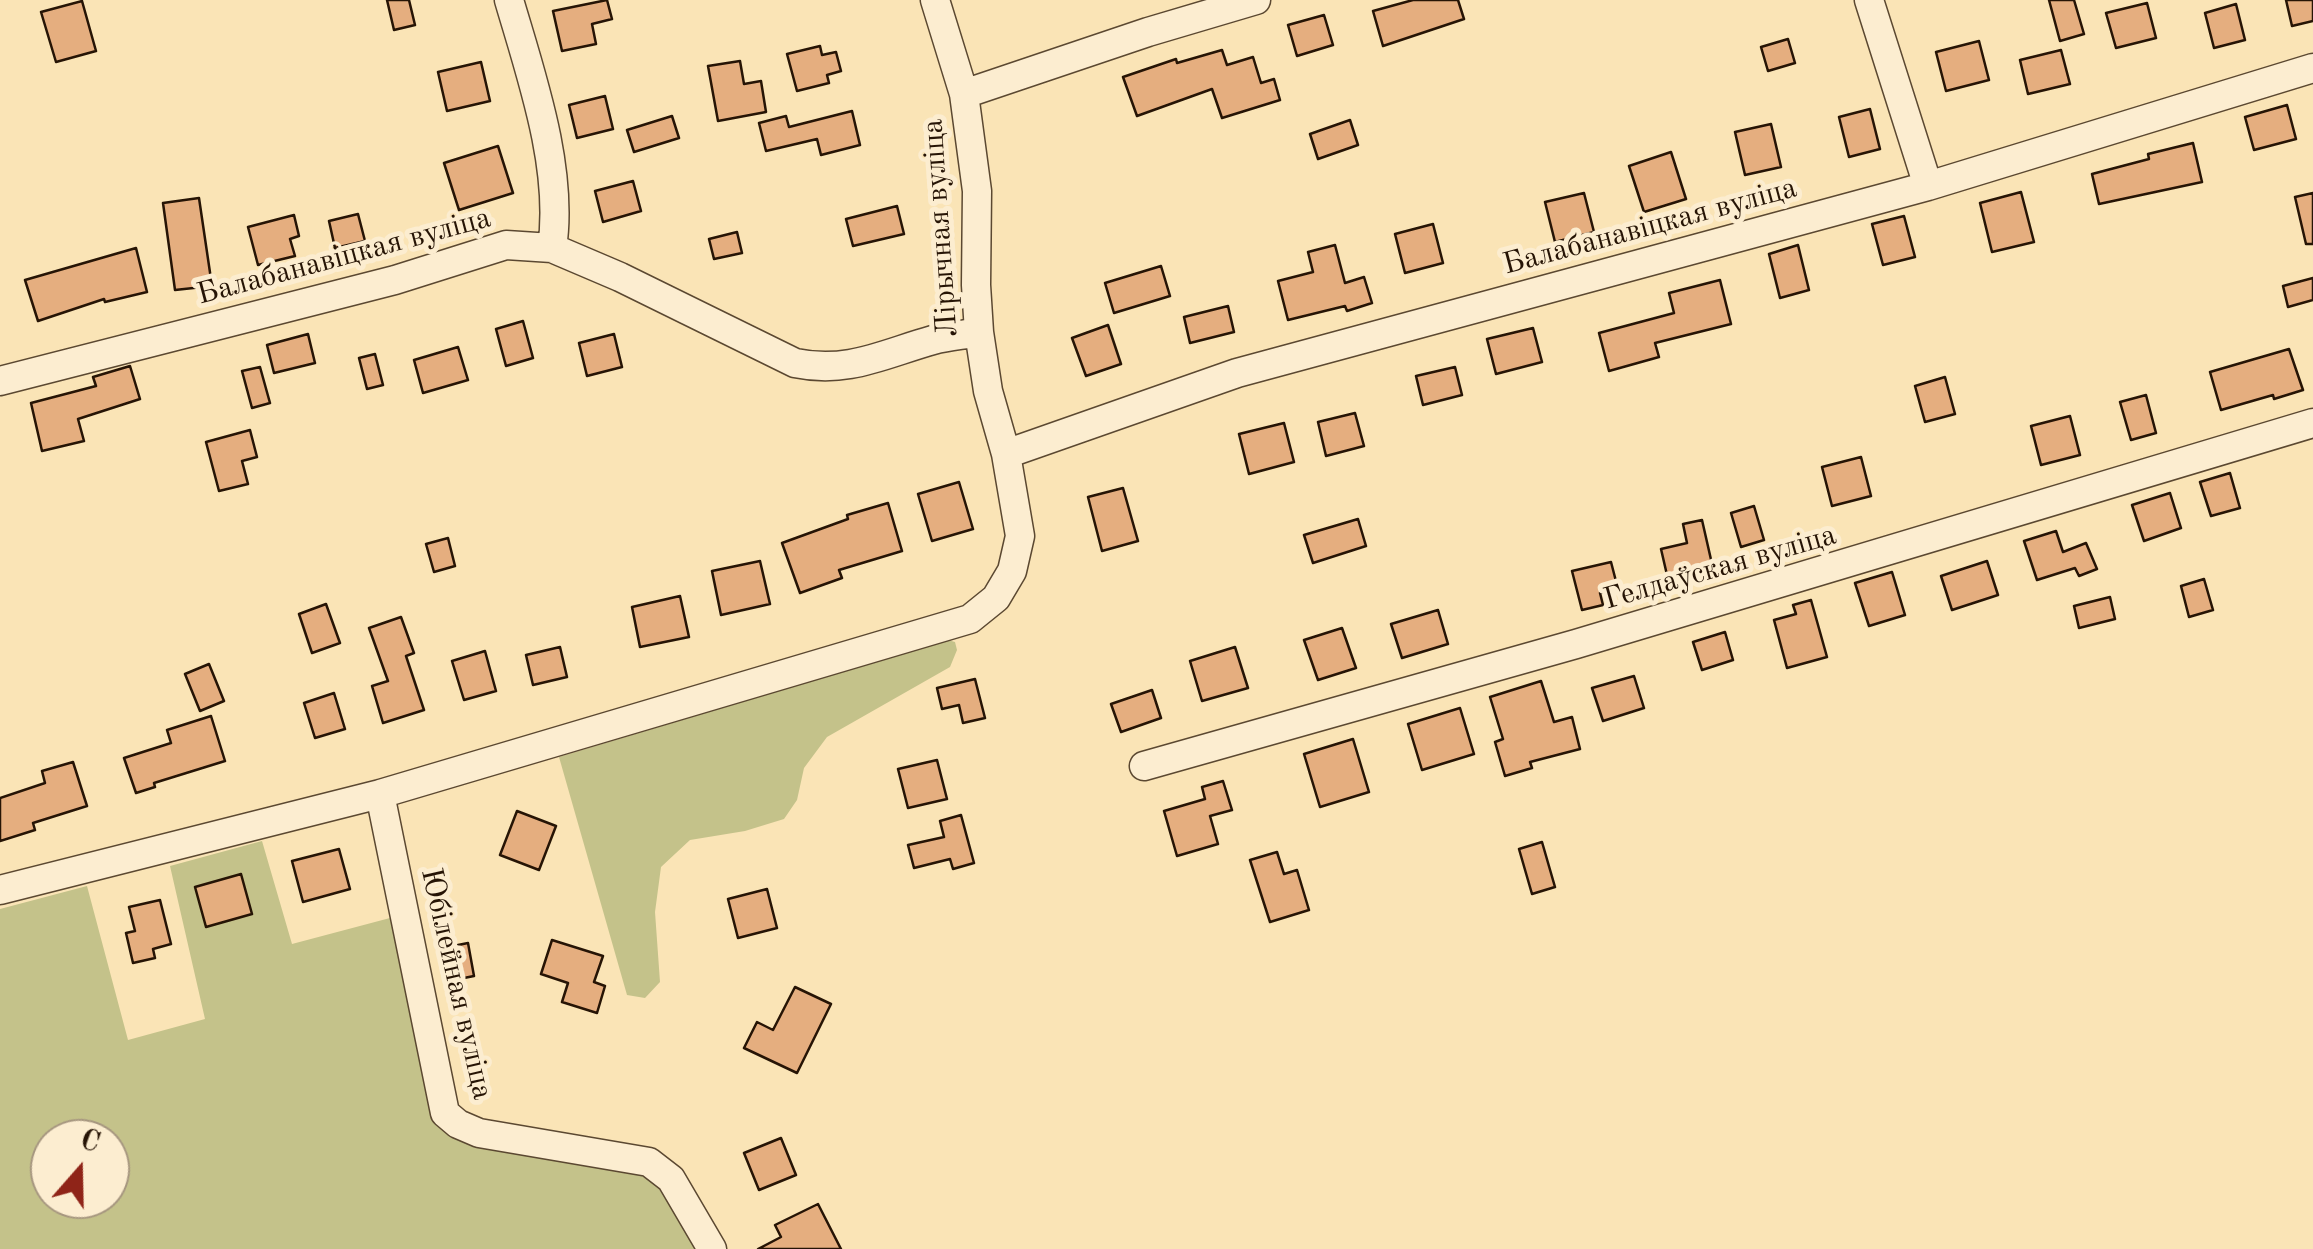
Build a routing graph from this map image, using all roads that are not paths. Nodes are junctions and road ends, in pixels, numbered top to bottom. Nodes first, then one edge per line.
1 (509, 0) edge
2 (935, 0) edge
3 (1256, 0) edge
4 (1868, 0) edge
5 (2313, 68) edge
6 (964, 94) junction
7 (1928, 186) junction
8 (552, 248) junction
9 (979, 332) junction
10 (0, 381) edge
11 (2313, 423) edge
12 (1006, 454) junction
13 (1144, 766) dead end
14 (380, 794) junction
15 (0, 890) edge
16 (712, 1249) edge

1 - 8 street
2 - 6 street, Лірычная вуліца
3 - 6 street
4 - 7 street
5 - 7 street, Балабанавіцкая вуліца
6 - 9 street, Лірычная вуліца
7 - 12 street, Балабанавіцкая вуліца
8 - 9 street, Балабанавіцкая вуліца
8 - 10 street, Балабанавіцкая вуліца
9 - 12 street, Лірычная вуліца
11 - 13 street, Гелдаўская вуліца
12 - 14 street, Лірычная вуліца
14 - 15 street, Лірычная вуліца
14 - 16 street, Юбілейная вуліца

